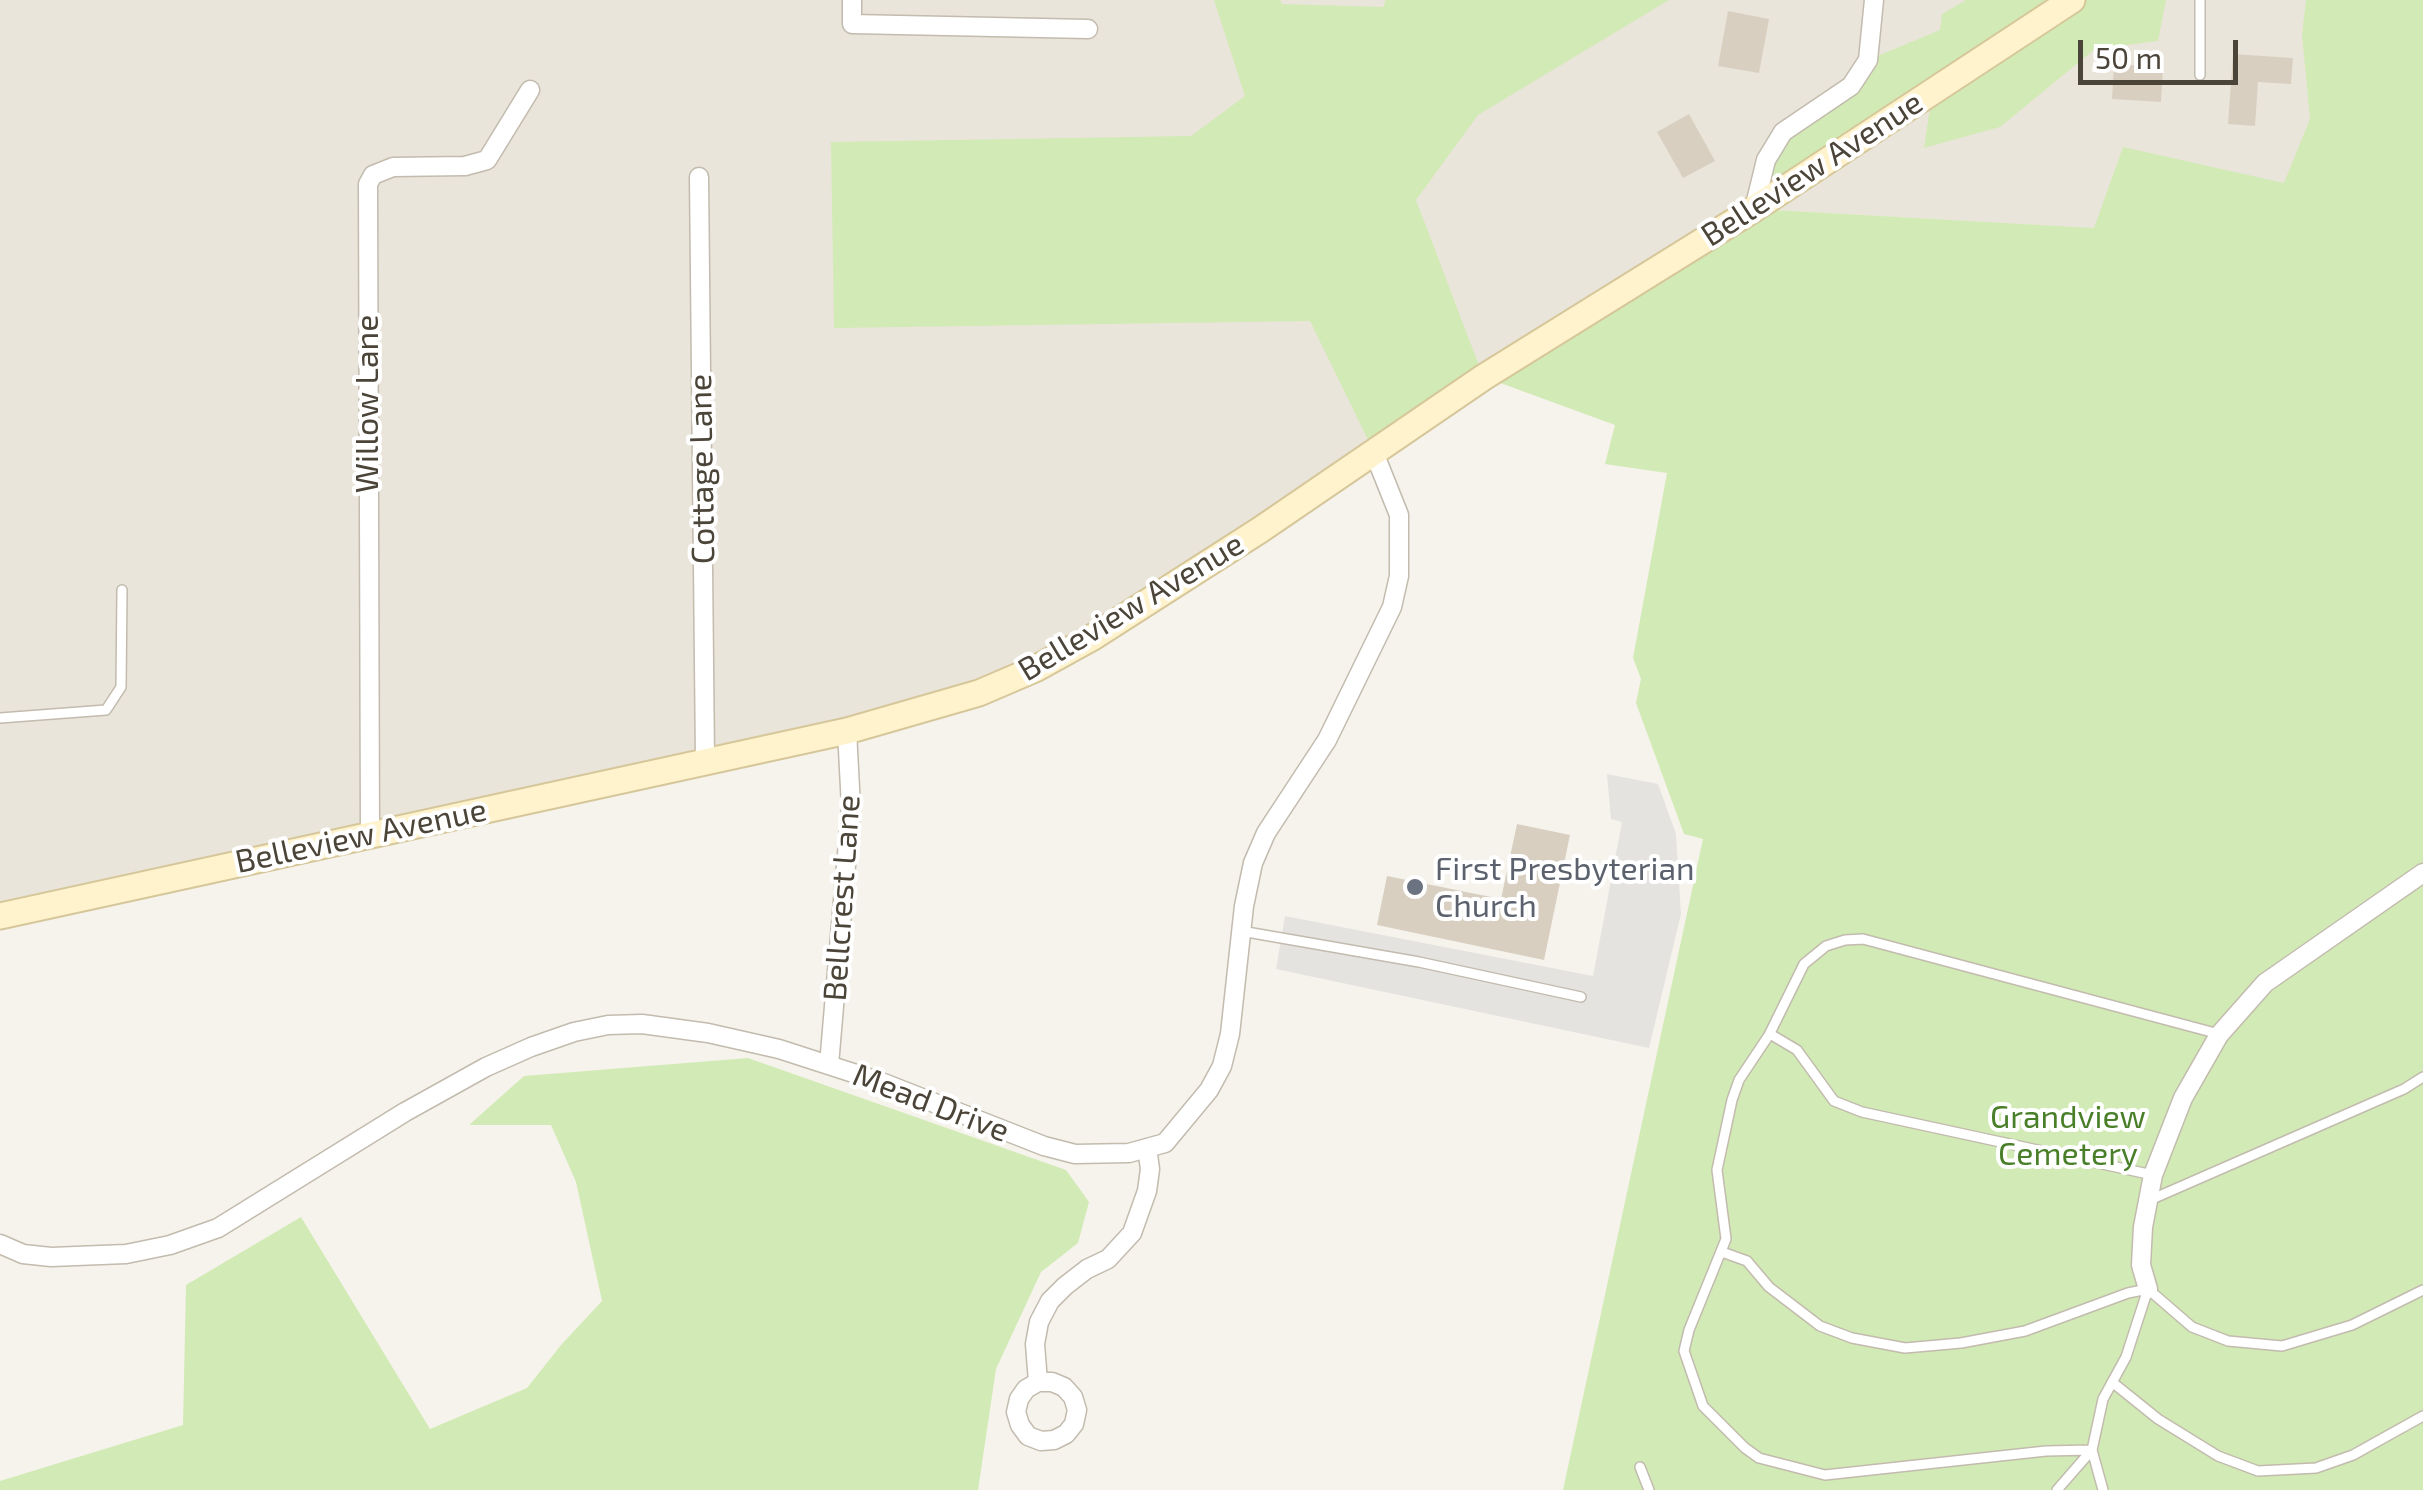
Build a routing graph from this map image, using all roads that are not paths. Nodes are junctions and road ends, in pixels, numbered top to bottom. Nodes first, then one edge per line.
1 (852, 0) edge
2 (1874, 0) edge
3 (2072, 0) edge
4 (2200, 0) edge
5 (1088, 30) dead end
6 (2200, 75) dead end
7 (530, 90) dead end
8 (699, 177) dead end
9 (1754, 209) junction
10 (1373, 450) junction
11 (122, 590) dead end
12 (0, 718) edge
13 (847, 731) junction
14 (705, 760) junction
15 (370, 834) junction
16 (2423, 873) edge
17 (0, 916) edge
18 (1241, 931) junction
19 (1581, 997) dead end
20 (1770, 1034) junction
21 (2219, 1034) junction
22 (829, 1065) junction
23 (2423, 1077) edge
24 (1148, 1148) junction
25 (2152, 1175) junction
26 (2148, 1201) junction
27 (0, 1244) edge
28 (1722, 1252) junction
29 (2148, 1289) junction
30 (2423, 1290) edge
31 (1038, 1382) dead end
32 (2112, 1382) junction
33 (2423, 1416) edge
34 (2092, 1450) junction
35 (1640, 1467) dead end
36 (1649, 1490) edge
37 (2056, 1490) edge
38 (2103, 1490) edge

1 - 5 street
2 - 9 street
3 - 9 street, Belleview Avenue
4 - 6 lane
7 - 15 street, Willow Lane
8 - 14 street, Cottage Lane
9 - 10 street, Belleview Avenue
10 - 13 street, Belleview Avenue
10 - 18 street, Mead Drive
11 - 12 lane
13 - 14 street, Belleview Avenue
13 - 22 street, Bellcrest Lane
14 - 15 street, Belleview Avenue
15 - 17 street, Belleview Avenue
16 - 21 street
18 - 19 lane
18 - 24 street, Mead Drive
20 - 21 lane
20 - 25 lane
20 - 28 lane
21 - 25 street
22 - 24 street, Mead Drive
22 - 27 street, Mead Drive
23 - 26 lane
24 - 31 street
25 - 26 street
26 - 29 street
28 - 29 lane
28 - 34 lane
29 - 30 lane
29 - 32 lane
32 - 33 lane
32 - 34 lane
34 - 37 lane
34 - 38 lane
35 - 36 lane

